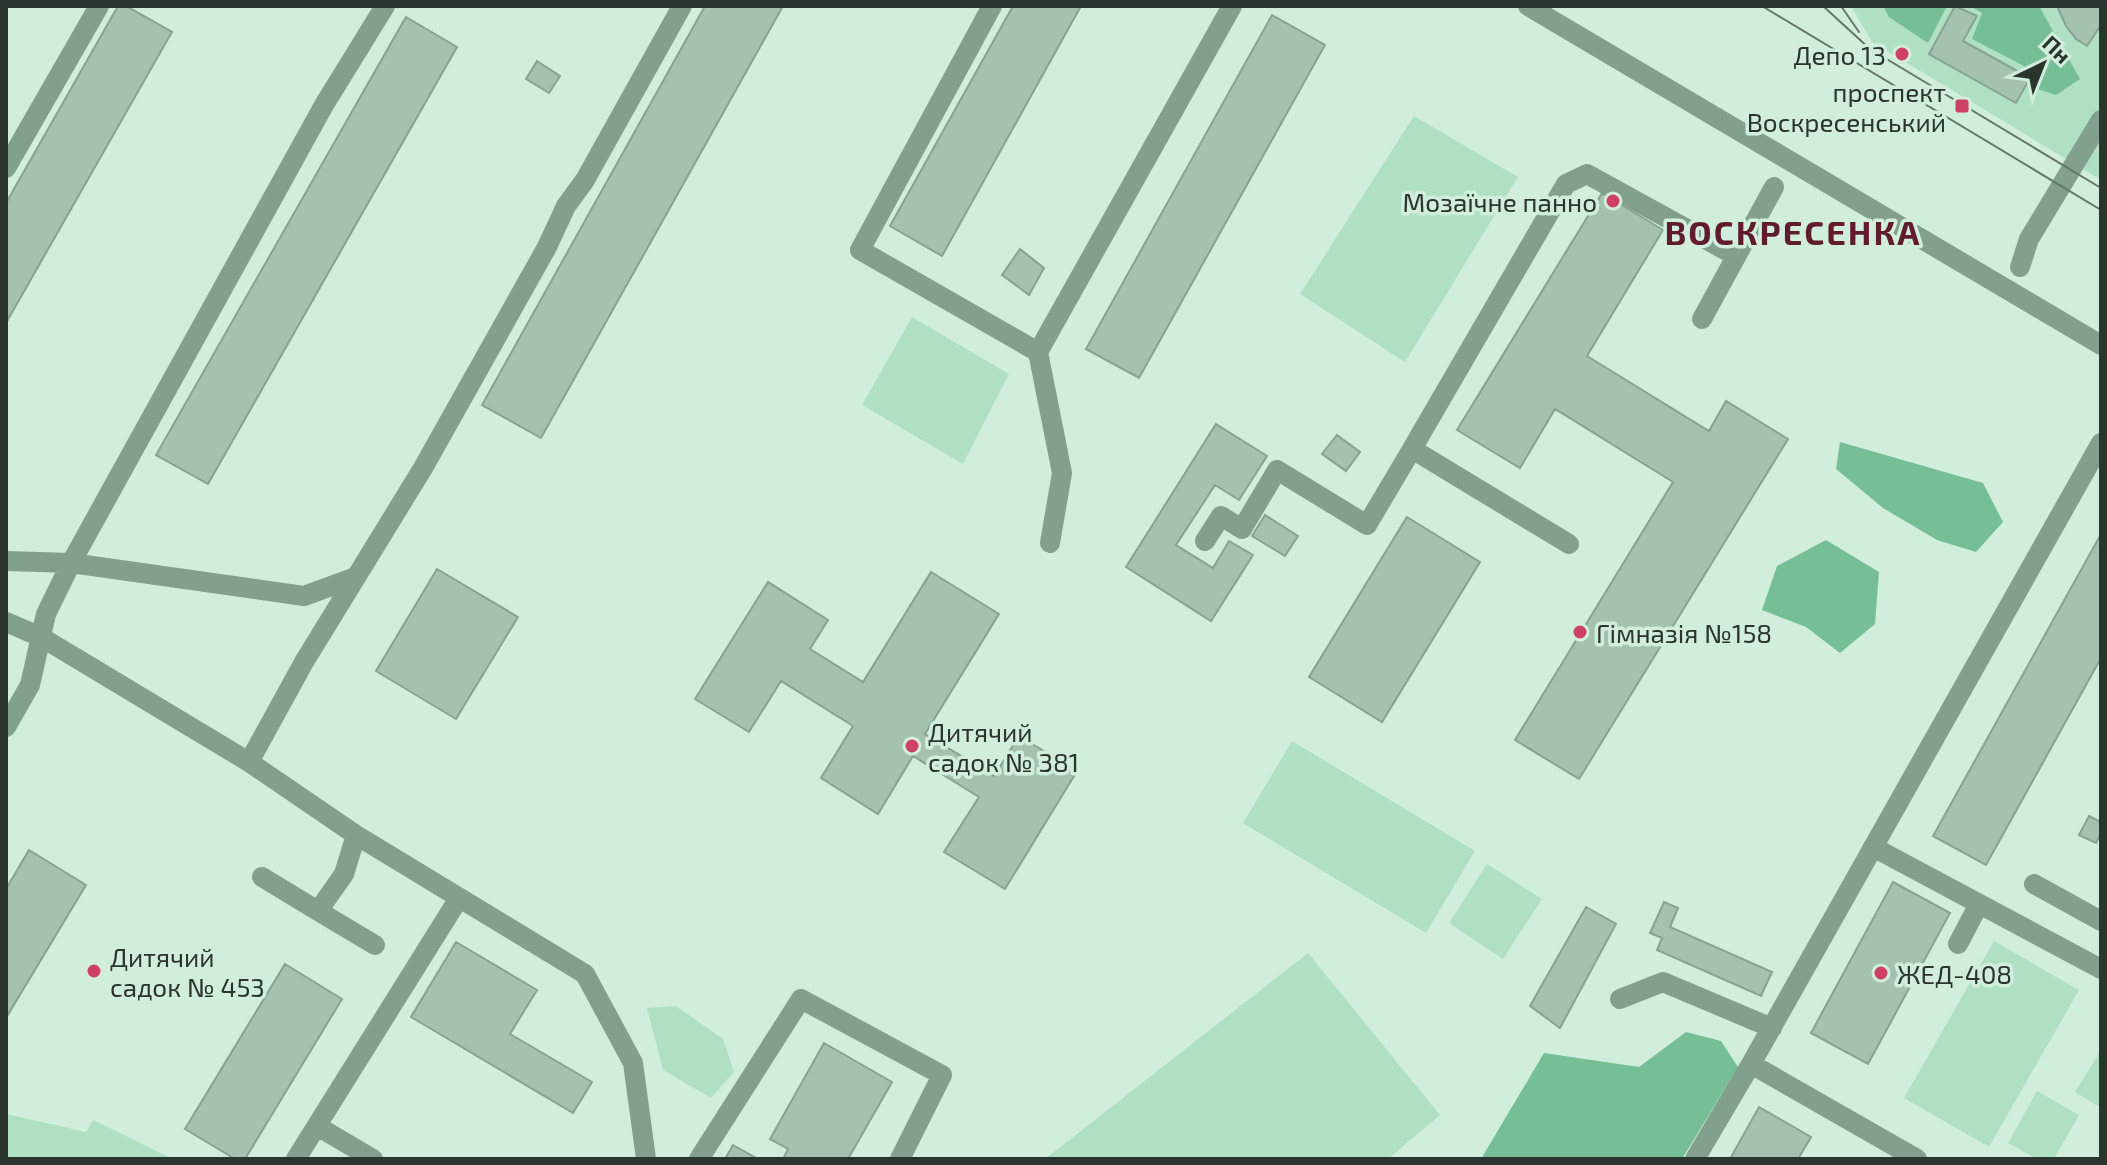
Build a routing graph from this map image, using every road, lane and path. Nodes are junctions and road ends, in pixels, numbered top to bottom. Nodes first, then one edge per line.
1 (99, 6) edge
2 (385, 6) edge
3 (682, 6) edge
4 (992, 6) edge
5 (1232, 6) edge
6 (1528, 6) edge
7 (2101, 120) edge
8 (6, 168) edge
9 (1774, 187) dead end
10 (1736, 256) junction
11 (2020, 267) dead end
12 (1702, 319) dead end
13 (2101, 345) edge
14 (1038, 352) junction
15 (2101, 443) edge
16 (1412, 449) junction
17 (1205, 541) dead end
18 (1050, 543) dead end
19 (1569, 544) dead end
20 (6, 561) edge
21 (71, 563) junction
22 (356, 577) junction
23 (6, 622) edge
24 (41, 637) junction
25 (6, 727) edge
26 (249, 762) junction
27 (356, 835) junction
28 (1873, 847) junction
29 (262, 877) dead end
30 (2034, 884) dead end
31 (459, 898) junction
32 (1979, 904) junction
33 (318, 911) junction
34 (2101, 921) edge
35 (1958, 944) dead end
36 (375, 945) dead end
37 (2101, 969) edge
38 (1620, 999) dead end
39 (1772, 1028) junction
40 (1751, 1064) junction
41 (317, 1126) junction
42 (296, 1159) edge
43 (373, 1159) edge
44 (646, 1159) edge
45 (699, 1159) edge
46 (900, 1159) edge
47 (1695, 1159) edge
48 (1917, 1159) edge

1 - 8 street
2 - 21 street
3 - 22 street
4 - 14 street
5 - 14 street
6 - 13 street
7 - 11 street
9 - 10 street
10 - 12 street
10 - 16 street
14 - 18 street
15 - 28 street
16 - 17 street
16 - 19 street
20 - 21 street
21 - 22 street
21 - 24 street
22 - 26 street
23 - 24 street
24 - 25 street
24 - 26 street
26 - 27 street
27 - 31 street
27 - 33 street
28 - 32 street
28 - 39 street
29 - 33 street
30 - 34 street
31 - 41 street
31 - 44 street
32 - 35 street
32 - 37 street
33 - 36 street
38 - 39 street
39 - 40 street
40 - 47 street
40 - 48 street
41 - 42 street
41 - 43 street
45 - 46 street

